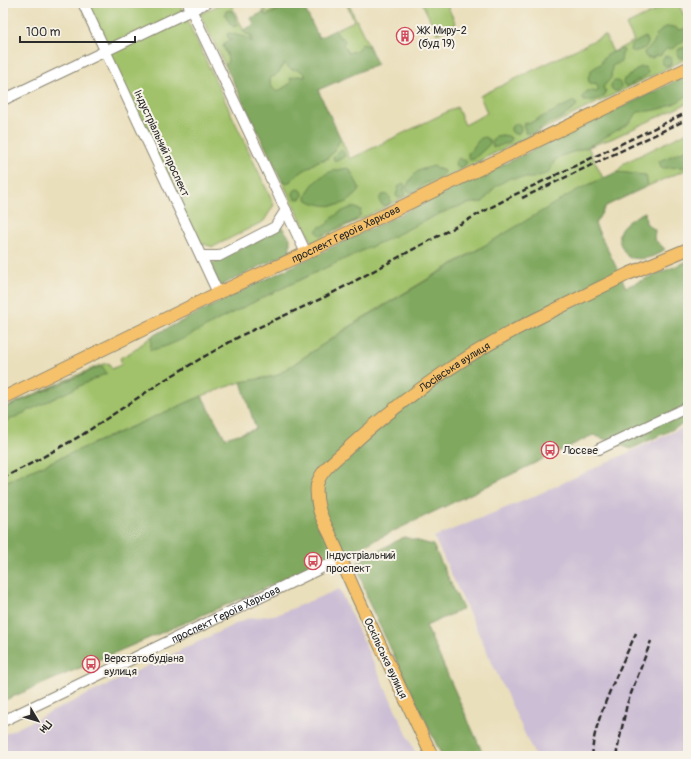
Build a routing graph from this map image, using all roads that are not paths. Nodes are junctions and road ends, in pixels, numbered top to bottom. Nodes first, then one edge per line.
1 (83, 3) edge
2 (206, 3) edge
3 (190, 6) edge
4 (106, 51) junction
5 (688, 68) edge
6 (3, 100) edge
7 (286, 210) junction
8 (688, 249) edge
9 (306, 253) junction
10 (201, 256) junction
11 (218, 293) junction
12 (3, 398) edge
13 (688, 407) edge
14 (599, 449) dead end
15 (340, 559) junction
16 (3, 721) edge
17 (432, 756) edge

1 - 4 street, Індустріальний проспект
2 - 3 street
3 - 4 street
3 - 7 street
4 - 6 street
4 - 10 street, Індустріальний проспект
5 - 9 main road, проспект Героїв Харкова
7 - 9 street
7 - 10 street
8 - 15 main road, Лосівська вулиця
9 - 11 main road, проспект Героїв Харкова
10 - 11 street, Індустріальний проспект
11 - 12 main road, проспект Героїв Харкова
13 - 14 street
15 - 16 street, проспект Героїв Харкова
15 - 17 main road, Оскільська вулиця

